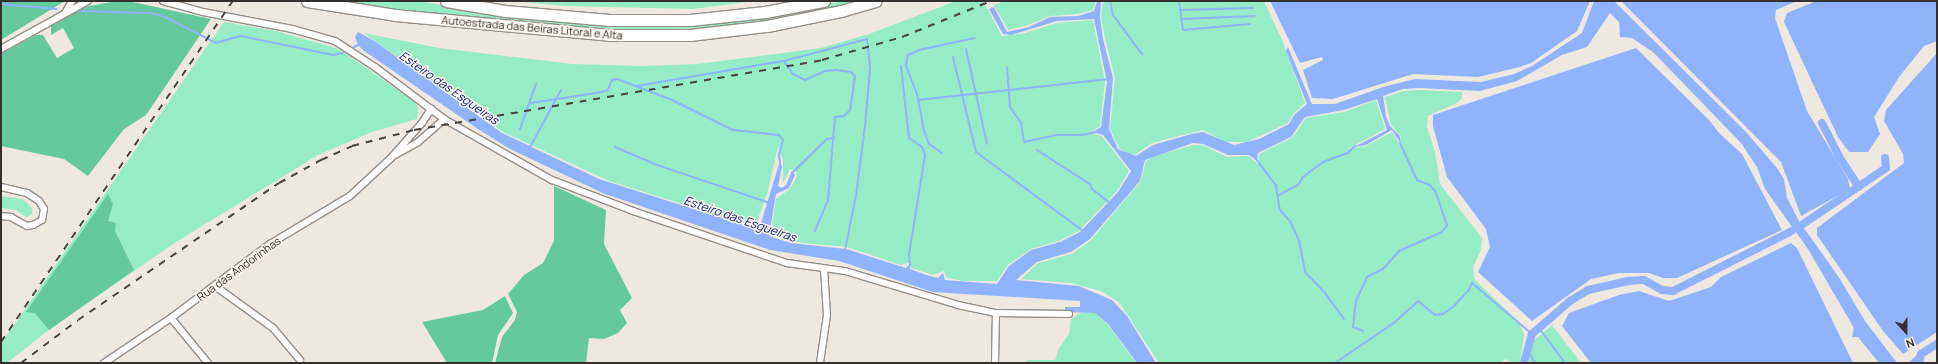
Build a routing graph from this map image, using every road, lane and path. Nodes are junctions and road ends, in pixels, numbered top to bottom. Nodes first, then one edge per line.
1 (71, 1) edge
2 (89, 1) edge
3 (163, 1) edge
4 (307, 1) edge
5 (446, 1) edge
6 (824, 1) edge
7 (876, 1) edge
8 (65, 13) junction
9 (1, 49) edge
10 (431, 109) junction
11 (444, 119) junction
12 (391, 158) junction
13 (1, 187) edge
14 (1, 216) edge
15 (824, 269) junction
16 (215, 286) junction
17 (996, 313) junction
18 (1069, 314) dead end
19 (171, 318) junction
20 (300, 360) dead end
21 (104, 363) edge
22 (208, 363) edge
23 (820, 363) edge
24 (995, 363) edge

1 - 8 street
2 - 8 street
3 - 10 street
4 - 7 highway, Autoestrada das Beiras Litoral e Alta
5 - 6 highway, Autoestrada das Beiras Litoral e Alta
8 - 9 street
10 - 11 street
10 - 12 street, Rua das Andorinhas
11 - 12 street, Rua das Andorinhas
11 - 15 street
12 - 16 street, Rua das Andorinhas
13 - 14 street
15 - 17 street
15 - 23 street
16 - 19 street, Rua das Andorinhas
16 - 20 street
17 - 18 street
17 - 24 street
19 - 21 street, Rua das Andorinhas
19 - 22 street

